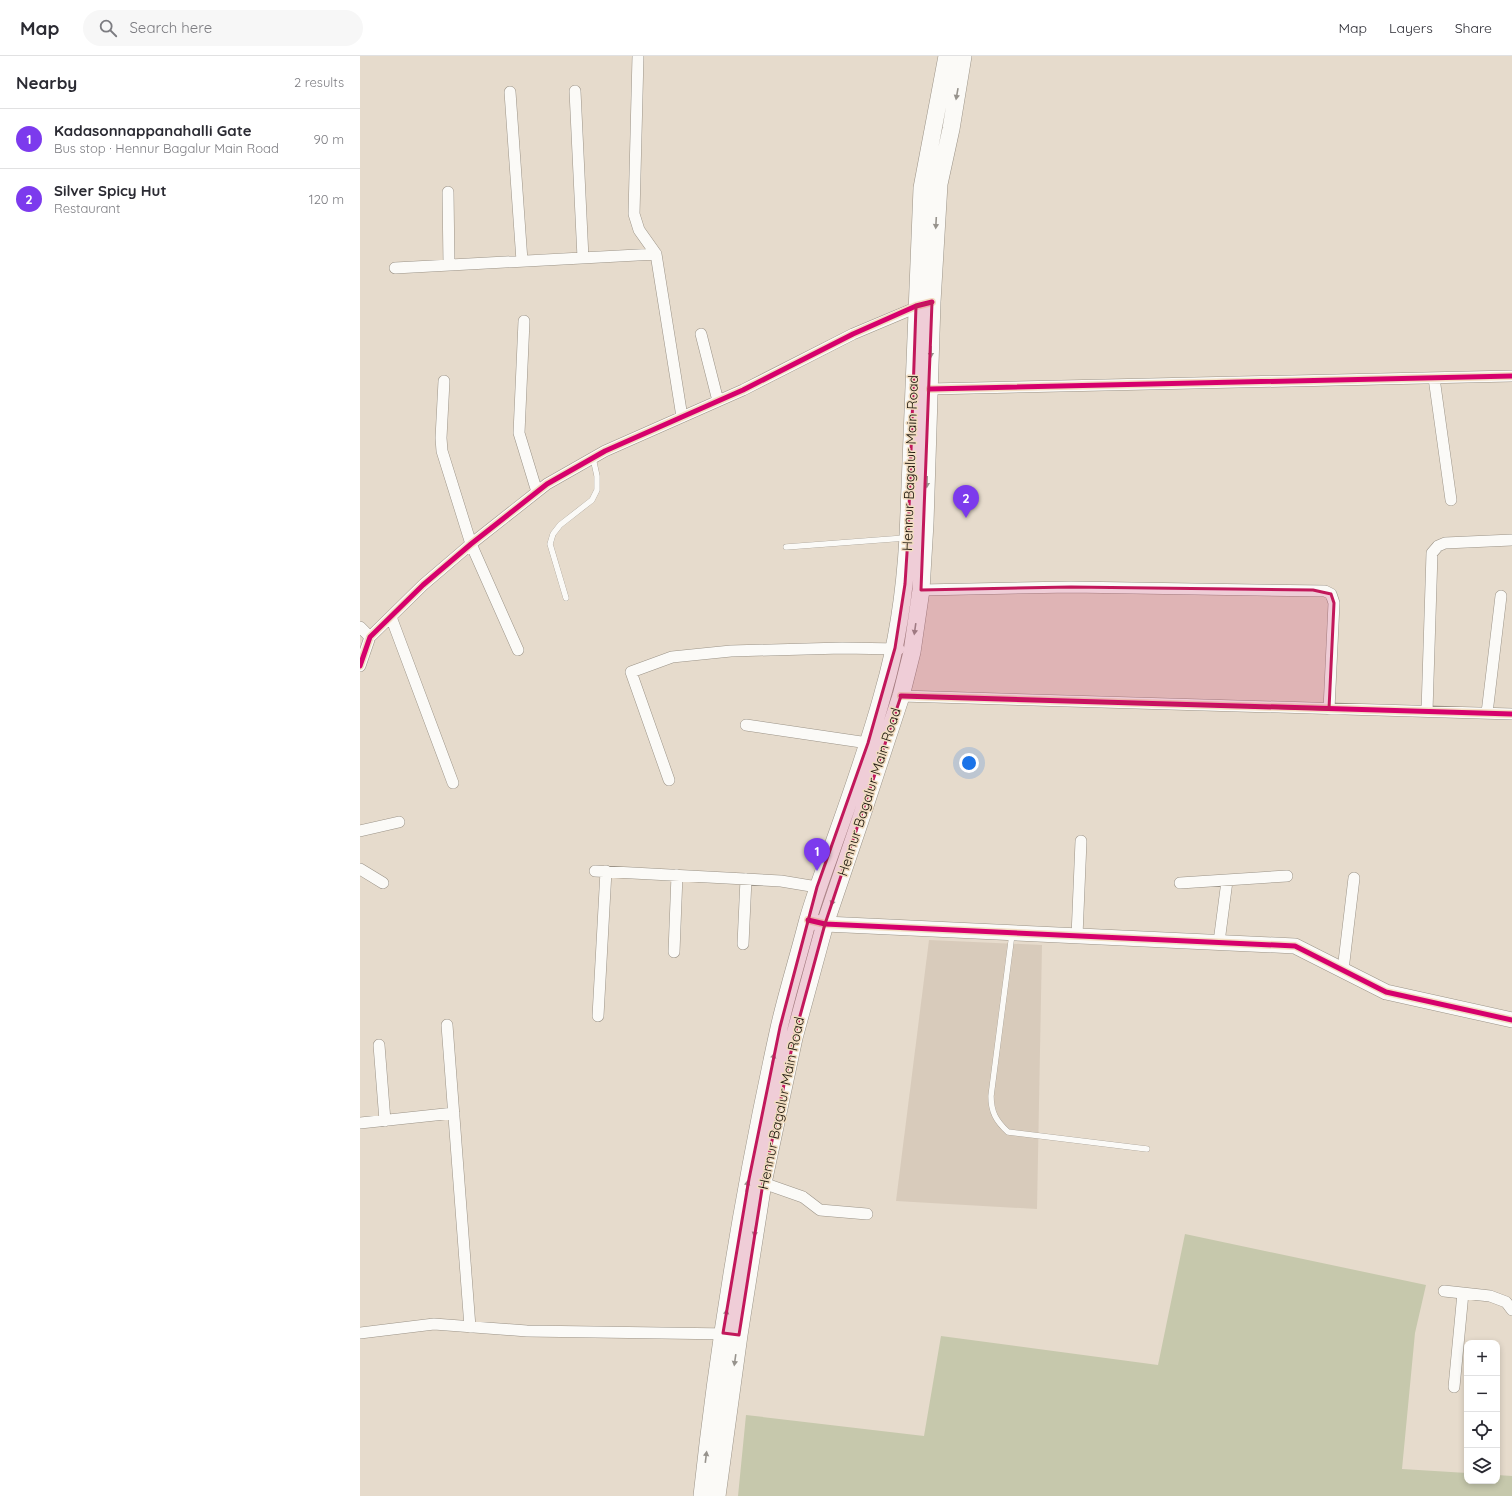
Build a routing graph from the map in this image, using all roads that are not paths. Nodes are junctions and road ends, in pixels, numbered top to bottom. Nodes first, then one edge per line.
1 (638, 56) edge
2 (947, 56) edge
3 (963, 56) edge
4 (575, 91) dead end
5 (510, 92) dead end
6 (448, 192) dead end
7 (656, 254) junction
8 (583, 258) junction
9 (522, 261) junction
10 (449, 265) junction
11 (395, 268) dead end
12 (924, 304) junction
13 (524, 321) dead end
14 (701, 334) dead end
15 (1512, 376) edge
16 (1434, 378) junction
17 (444, 381) dead end
18 (930, 389) junction
19 (718, 401) junction
20 (682, 417) junction
21 (593, 458) junction
22 (537, 492) junction
23 (1451, 500) dead end
24 (908, 538) junction
25 (1512, 540) edge
26 (471, 544) junction
27 (786, 547) dead end
28 (921, 590) junction
29 (1501, 596) dead end
30 (566, 598) dead end
31 (391, 617) junction
32 (360, 627) edge
33 (365, 639) edge
34 (895, 648) junction
35 (518, 650) dead end
36 (912, 652) junction
37 (360, 666) edge
38 (901, 696) junction
39 (1329, 708) junction
40 (1427, 711) junction
41 (1487, 713) junction
42 (1512, 714) edge
43 (746, 725) dead end
44 (868, 743) junction
45 (669, 780) dead end
46 (453, 783) dead end
47 (398, 822) dead end
48 (360, 831) edge
49 (1081, 841) dead end
50 (360, 869) edge
51 (677, 875) junction
52 (1287, 876) dead end
53 (1354, 878) dead end
54 (746, 879) junction
55 (1227, 880) junction
56 (383, 883) dead end
57 (1180, 883) dead end
58 (817, 888) junction
59 (808, 920) junction
60 (825, 924) junction
61 (1012, 933) junction
62 (1077, 936) junction
63 (1219, 942) junction
64 (743, 944) dead end
65 (674, 952) dead end
66 (1343, 970) junction
67 (598, 1016) dead end
68 (1512, 1020) edge
69 (447, 1025) dead end
70 (379, 1046) dead end
71 (454, 1113) junction
72 (385, 1121) junction
73 (360, 1123) edge
74 (1147, 1149) dead end
75 (763, 1183) junction
76 (867, 1214) dead end
77 (1444, 1291) dead end
78 (1463, 1293) junction
79 (1512, 1310) edge
80 (470, 1327) junction
81 (360, 1333) edge
82 (731, 1334) junction
83 (1454, 1387) dead end
84 (702, 1496) edge
85 (717, 1496) edge

1 - 7 street
2 - 12 main road, Hennur Bagalur Main Road
3 -> 12 main road, Hennur Bagalur Main Road
4 - 8 street
5 - 9 street
6 - 10 street
7 - 8 street
7 - 20 street
8 - 9 street
9 - 10 street
10 - 11 street
12 -> 18 main road, Hennur Bagalur Main Road
12 - 19 street
12 - 24 main road, Hennur Bagalur Main Road
13 - 22 street
14 - 19 street
15 - 16 street
16 - 18 street
16 - 23 street
17 - 26 street
18 -> 28 main road, Hennur Bagalur Main Road
19 - 20 street
20 - 21 street
21 - 22 street
21 - 30 lane
22 - 26 street
24 - 27 lane
24 - 34 main road, Hennur Bagalur Main Road
25 - 40 street
26 - 31 street
26 - 35 street
28 -> 36 main road, Hennur Bagalur Main Road
28 - 39 street
29 - 41 street
31 - 33 street
31 - 46 street
32 - 33 street
33 - 37 street
34 - 36 street
34 - 44 main road, Hennur Bagalur Main Road
34 - 45 street
36 - 38 main road, Hennur Bagalur Main Road
38 - 39 street
38 -> 60 main road, Hennur Bagalur Main Road
39 - 40 street
40 - 41 street
41 - 42 street
43 - 44 street
44 - 58 main road, Hennur Bagalur Main Road
47 - 48 street
49 - 62 street
50 - 56 street
51 - 54 street
51 - 65 street
51 - 67 street
52 - 55 street
53 - 66 street
54 - 58 street
54 - 64 street
55 - 57 street
55 - 63 street
58 - 59 main road, Hennur Bagalur Main Road
59 - 60 street
82 -> 59 main road, Hennur Bagalur Main Road
60 - 61 street
60 - 75 main road, Hennur Bagalur Main Road
61 - 62 street
61 - 74 lane
62 - 63 street
63 - 66 street
66 - 68 street
69 - 71 street
70 - 72 street
71 - 72 street
71 - 80 street
72 - 73 street
75 - 76 street
75 -> 82 main road, Hennur Bagalur Main Road
77 - 78 street
78 - 79 street
78 - 83 street
80 - 81 street
80 - 82 street
84 -> 82 main road, Hennur Bagalur Main Road
82 -> 85 main road, Hennur Bagalur Main Road

